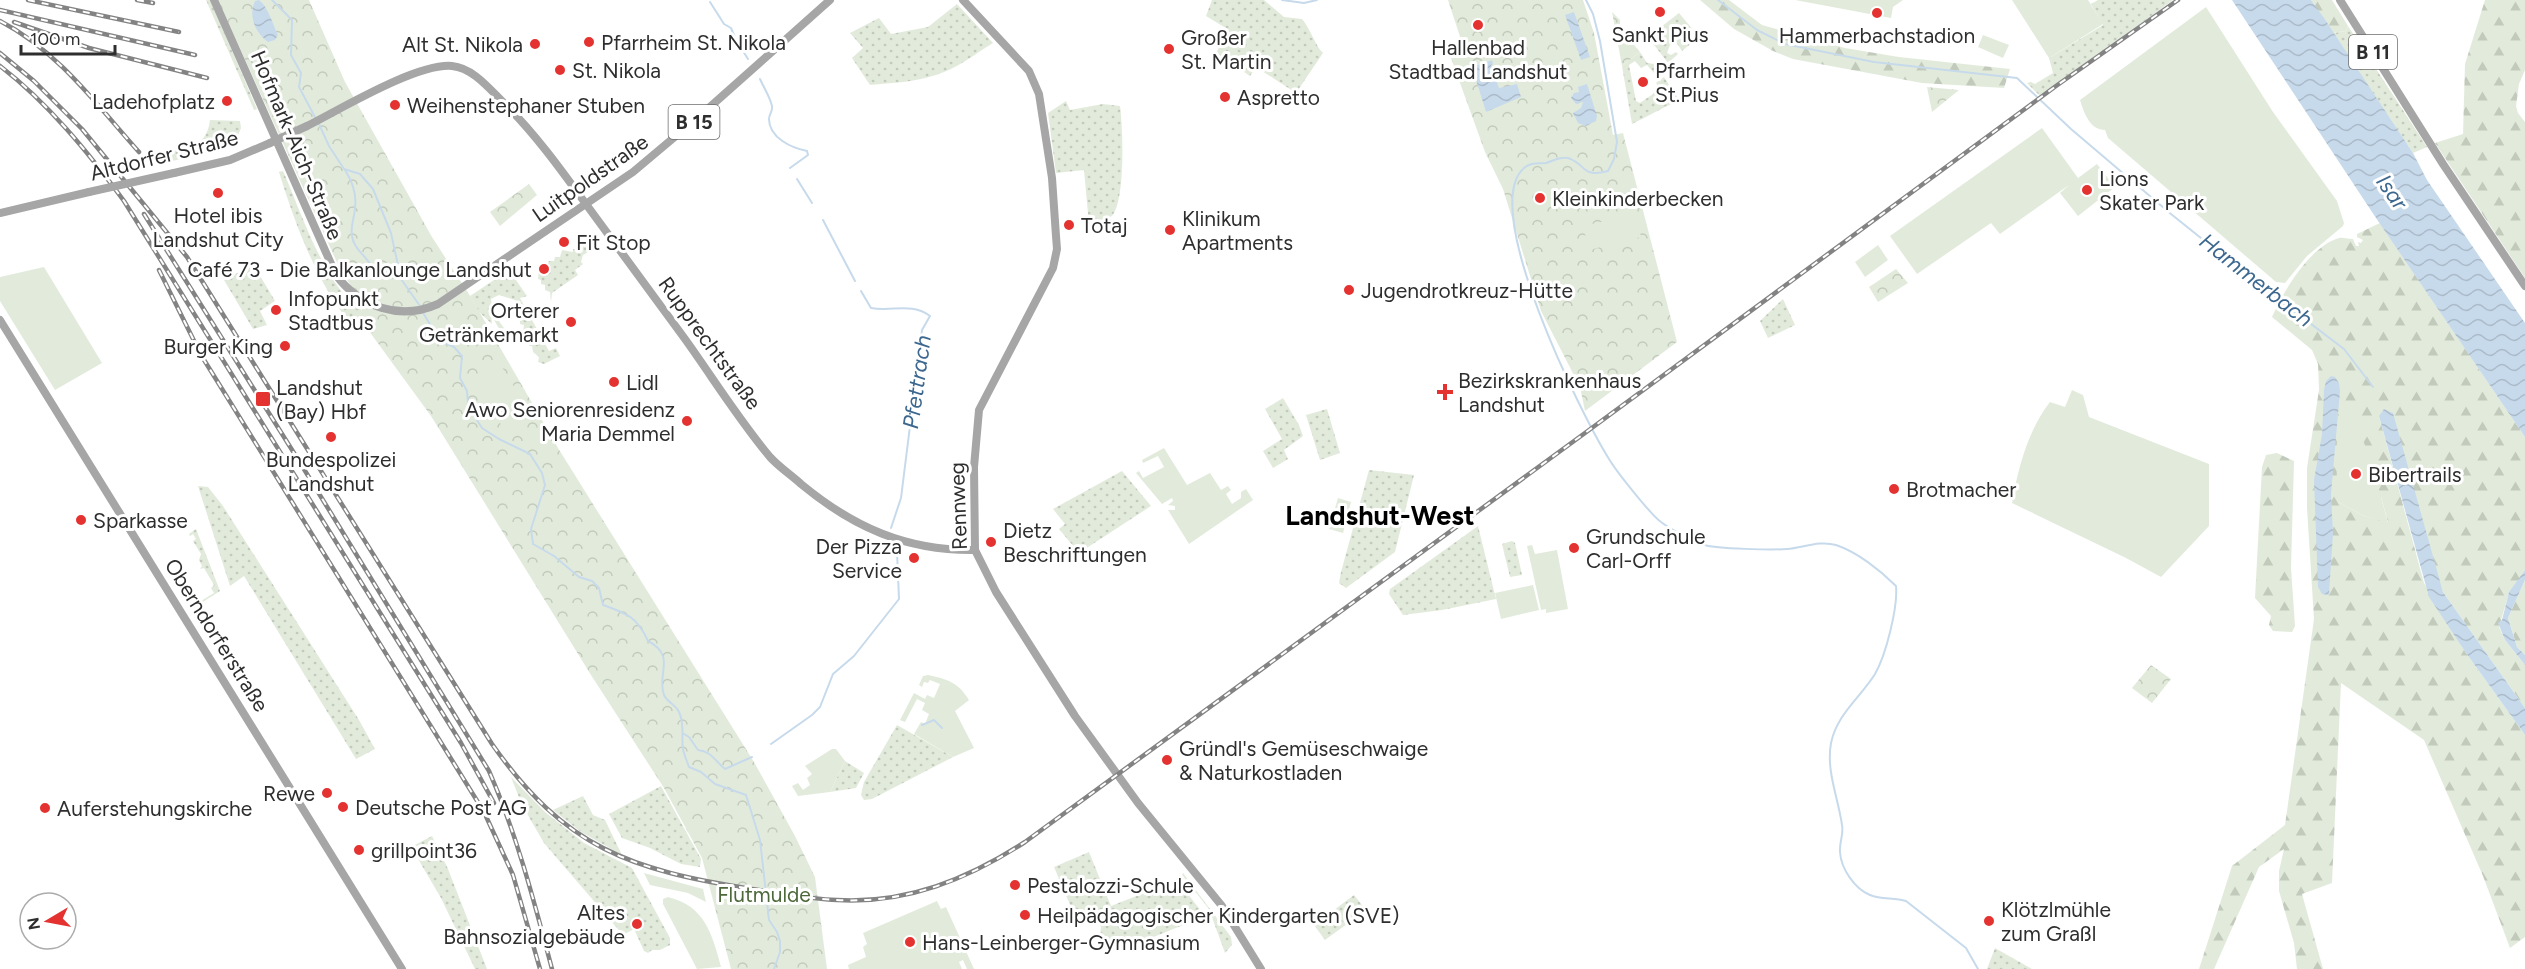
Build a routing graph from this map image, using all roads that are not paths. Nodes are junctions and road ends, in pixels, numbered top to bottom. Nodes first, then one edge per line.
1 (214, 0) edge
2 (830, 0) edge
3 (963, 0) edge
4 (2340, 0) edge
5 (472, 72) joint
6 (586, 204) junction
7 (0, 213) edge
8 (472, 282) joint
9 (2525, 286) edge
10 (0, 320) edge
11 (975, 550) junction
12 (402, 969) edge
13 (1261, 969) edge

1 - 8 main road, Hofmark-Aich-Straße / B 15
2 - 6 main road, Luitpoldstraße / B 15
3 - 11 main road, Rennweg
4 - 9 main road, B 11
5 - 6 main road, Rupprechtstraße
5 - 7 main road, Altdorfer Straße, bridge
6 - 8 main road, Luitpoldstraße / B 15
6 - 11 main road, Rupprechtstraße
10 - 12 main road, Oberndorferstraße
11 - 13 main road, Rennweg

